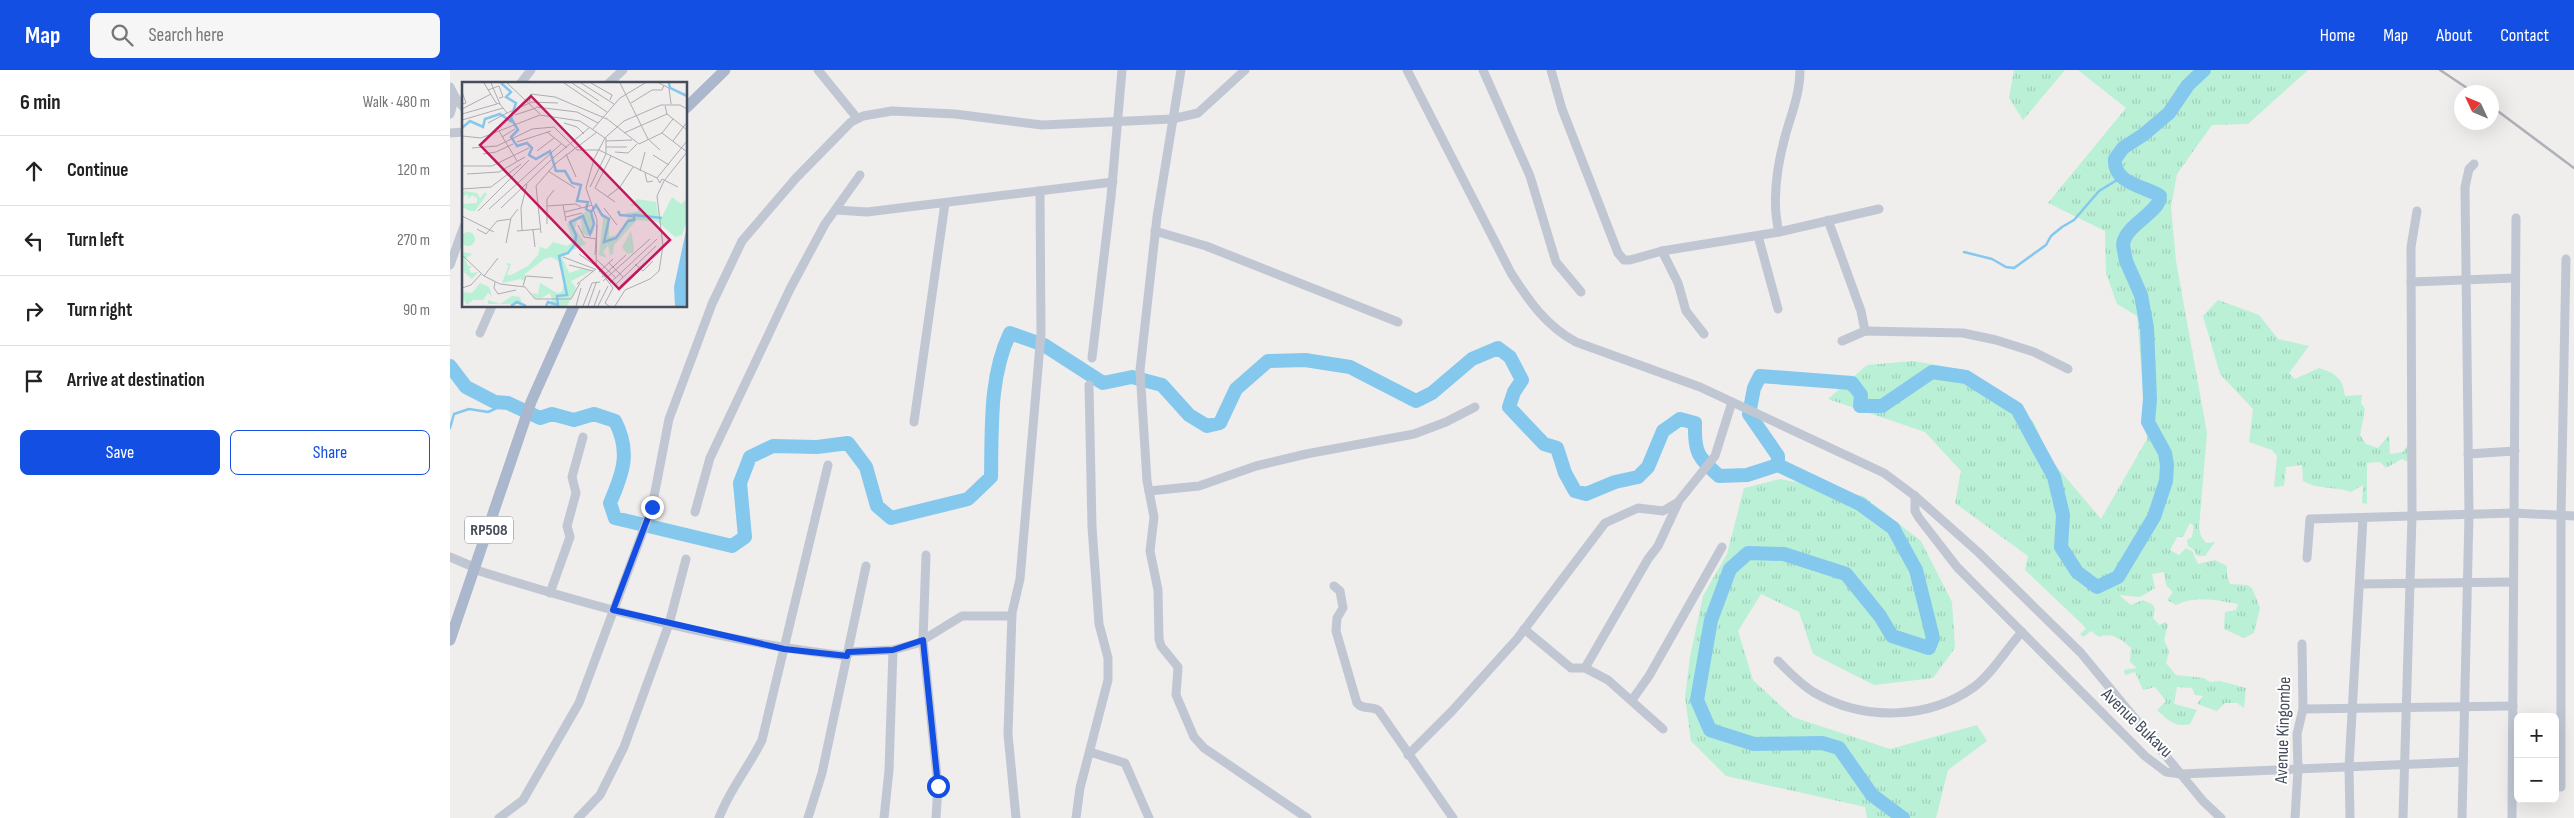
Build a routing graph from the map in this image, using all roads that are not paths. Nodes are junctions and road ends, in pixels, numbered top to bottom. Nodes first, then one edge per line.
1 (531, 70) edge
2 (623, 70) edge
3 (725, 70) edge
4 (818, 70) edge
5 (1122, 70) edge
6 (1181, 70) edge
7 (1245, 70) edge
8 (1407, 70) edge
9 (1483, 70) edge
10 (1551, 70) edge
11 (1800, 70) edge
12 (522, 82) edge
13 (610, 82) edge
14 (450, 87) edge
15 (455, 98) junction
16 (462, 106) edge
17 (688, 106) edge
18 (450, 114) edge
19 (857, 118) junction
20 (1119, 120) junction
21 (1172, 120) junction
22 (2474, 164) dead end
23 (860, 175) dead end
24 (1113, 182) junction
25 (1040, 191) junction
26 (945, 203) junction
27 (1879, 209) dead end
28 (836, 210) junction
29 (2417, 211) dead end
30 (2516, 218) dead end
31 (1828, 220) junction
32 (1155, 231) junction
33 (462, 232) edge
34 (1779, 232) junction
35 (1758, 236) junction
36 (1662, 251) junction
37 (2566, 260) dead end
38 (450, 265) edge
39 (2516, 278) junction
40 (2466, 280) junction
41 (2411, 282) junction
42 (1581, 292) dead end
43 (491, 308) edge
44 (573, 308) edge
45 (1778, 309) dead end
46 (1398, 322) dead end
47 (1865, 331) junction
48 (480, 333) dead end
49 (1704, 334) dead end
50 (1842, 341) dead end
51 (1092, 358) dead end
52 (2068, 369) dead end
53 (1089, 385) dead end
54 (1734, 403) junction
55 (1475, 407) dead end
56 (914, 422) dead end
57 (583, 437) dead end
58 (2515, 451) junction
59 (2468, 454) junction
60 (828, 465) dead end
61 (1149, 491) junction
62 (1915, 496) junction
63 (1678, 502) junction
64 (695, 512) dead end
65 (2514, 513) junction
66 (2469, 514) junction
67 (2412, 516) junction
68 (2574, 516) edge
69 (2561, 517) junction
70 (2364, 518) junction
71 (1722, 546) dead end
72 (926, 556) dead end
73 (450, 557) edge
74 (2307, 558) dead end
75 (686, 559) dead end
76 (866, 566) dead end
77 (476, 569) junction
78 (2467, 582) junction
79 (2514, 582) junction
80 (2410, 583) junction
81 (2361, 584) junction
82 (1334, 586) dead end
83 (550, 593) junction
84 (613, 610) junction
85 (1012, 616) junction
86 (669, 624) junction
87 (1524, 629) junction
88 (2022, 632) junction
89 (450, 640) edge
90 (923, 640) junction
91 (2302, 644) dead end
92 (784, 649) junction
93 (893, 650) junction
94 (847, 654) junction
95 (1778, 660) dead end
96 (1585, 668) junction
97 (1632, 700) junction
98 (2464, 706) junction
99 (2513, 706) junction
100 (2407, 707) junction
101 (2302, 708) junction
102 (2354, 708) junction
103 (1664, 729) dead end
104 (1090, 752) junction
105 (1408, 755) junction
106 (2463, 762) junction
107 (2405, 765) junction
108 (2349, 767) junction
109 (2298, 770) junction
110 (2181, 774) junction
111 (2561, 787) dead end
112 (499, 818) edge
113 (578, 818) edge
114 (719, 818) edge
115 (808, 818) edge
116 (884, 818) edge
117 (936, 818) edge
118 (1016, 818) edge
119 (1076, 818) edge
120 (1149, 818) edge
121 (1307, 818) edge
122 (1453, 818) edge
123 (2220, 818) edge
124 (2295, 818) edge
125 (2350, 818) edge
126 (2403, 818) edge
127 (2462, 818) edge
128 (2512, 818) edge

1 - 12 street
2 - 13 street
3 - 17 main road
4 - 19 street
5 - 20 street
6 - 21 street
7 - 21 street
8 - 54 street
9 - 42 street
10 - 36 street
11 - 34 street
14 - 15 street
15 - 16 street
15 - 18 street
19 - 20 street
19 - 84 street
20 - 21 street
20 - 24 street
21 - 32 street
22 - 40 street
23 - 28 street
24 - 25 street
24 - 51 street
25 - 26 street
25 - 85 street
26 - 28 street
26 - 56 street
27 - 31 street
28 - 64 street
29 - 41 street
30 - 39 street
31 - 34 street
31 - 47 street
32 - 46 street
32 - 61 street
33 - 38 street
34 - 35 street
35 - 36 street
35 - 45 street
36 - 49 street
37 - 69 street
39 - 40 street
39 - 58 street
40 - 41 street
40 - 59 street
41 - 67 street
43 - 48 street
44 - 77 main road, RP508
47 - 50 street
47 - 52 street
53 - 104 street
54 - 62 street
54 - 63 street
55 - 61 street
57 - 83 street
58 - 59 street
58 - 65 street
59 - 66 street
60 - 92 street
61 - 121 street
62 - 88 street, Avenue Bukavu
62 - 110 street
63 - 87 street
63 - 96 street
65 - 66 street
65 - 69 street
65 - 79 street
66 - 67 street
66 - 78 street
67 - 70 street
67 - 80 street
68 - 69 street
69 - 111 street
70 - 74 street
70 - 81 street
71 - 97 street
72 - 90 street
73 - 77 street
75 - 86 street
76 - 94 street
77 - 83 street
77 - 89 main road, RP508
78 - 79 street
78 - 80 street
78 - 98 street
79 - 99 street
80 - 81 street
80 - 100 street
81 - 102 street
82 - 105 street
83 - 84 street
84 - 86 street
84 - 112 street
85 - 90 street
85 - 118 street
86 - 92 street
86 - 113 street
87 - 96 street
87 - 105 street
88 - 95 street
88 - 110 street, Avenue Bukavu
90 - 93 street
90 - 117 street
91 - 101 street, Avenue Kingombe
92 - 94 street
92 - 114 street
93 - 94 street
93 - 116 street
94 - 115 street
96 - 97 street
97 - 103 street
98 - 99 street
98 - 100 street
98 - 106 street
99 - 128 street
100 - 102 street
100 - 107 street
101 - 102 street
101 - 109 street, Avenue Kingombe
102 - 108 street
104 - 119 street
104 - 120 street
105 - 122 street
106 - 107 street, Avenue Bukavu
106 - 127 street
107 - 108 street, Avenue Bukavu
107 - 126 street
108 - 109 street, Avenue Bukavu
108 - 125 street
109 - 110 street, Avenue Bukavu
109 - 124 street, Avenue Kingombe
110 - 123 street

